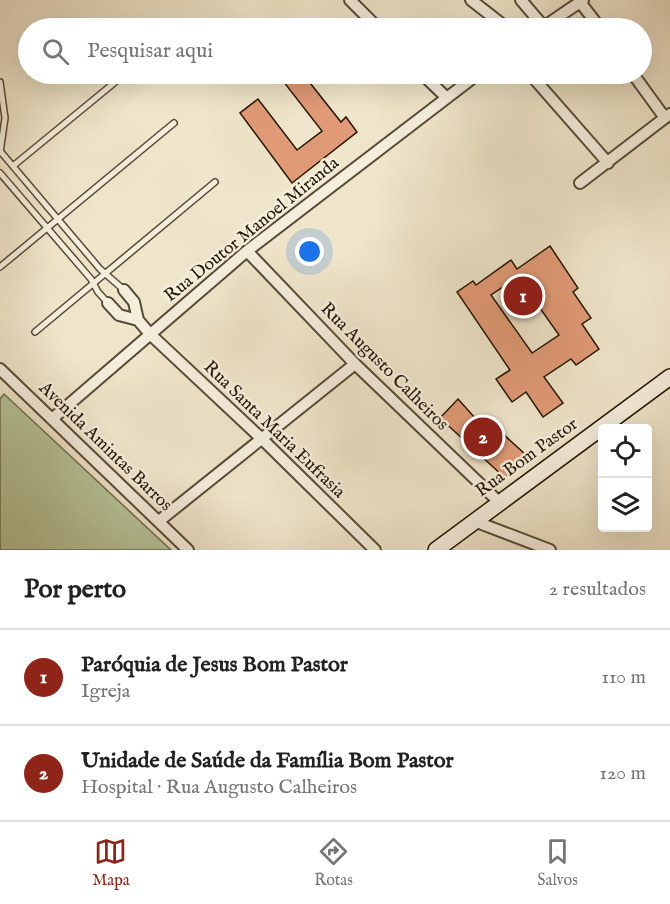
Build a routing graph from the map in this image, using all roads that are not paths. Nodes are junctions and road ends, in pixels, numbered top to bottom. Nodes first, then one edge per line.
1 (350, 0) edge
2 (471, 0) edge
3 (521, 0) edge
4 (582, 1) edge
5 (368, 18) edge
6 (494, 18) edge
7 (535, 18) edge
8 (557, 18) edge
9 (593, 18) edge
10 (0, 82) edge
11 (114, 84) edge
12 (432, 84) edge
13 (464, 84) edge
14 (539, 84) edge
15 (641, 84) edge
16 (446, 97) junction
17 (668, 116) edge
18 (174, 123) dead end
19 (1, 153) edge
20 (608, 163) junction
21 (13, 166) junction
22 (0, 173) edge
23 (215, 182) dead end
24 (580, 183) dead end
25 (59, 220) junction
26 (48, 229) junction
27 (248, 251) junction
28 (0, 267) edge
29 (105, 274) junction
30 (93, 284) junction
31 (123, 290) joint
32 (108, 303) joint
33 (138, 320) junction
34 (35, 332) dead end
35 (150, 334) junction
36 (355, 364) junction
37 (0, 369) edge
38 (670, 377) edge
39 (52, 419) junction
40 (262, 439) junction
41 (500, 503) junction
42 (159, 521) junction
43 (474, 521) junction
44 (536, 548) edge
45 (188, 550) edge
46 (375, 550) edge
47 (436, 550) edge
48 (550, 550) edge

1 - 5 street
2 - 6 street
3 - 7 street
4 - 8 street
4 - 9 street
10 - 19 lane
11 - 21 lane
12 - 16 street
13 - 16 street, Rua Doutor Manoel Miranda
14 - 20 street
15 - 17 street
16 - 27 street, Rua Doutor Manoel Miranda
17 - 20 street
18 - 25 lane
19 - 21 lane
20 - 24 street
21 - 25 lane
22 - 26 lane
23 - 29 lane
25 - 26 lane
25 - 29 lane
26 - 28 lane
26 - 30 lane
27 - 35 street, Rua Doutor Manoel Miranda
27 - 36 street, Rua Augusto Calheiros
29 - 30 lane
29 - 31 lane
30 - 32 lane
30 - 34 lane
31 - 33 street
32 - 33 street
33 - 35 street, Rua Santa Maria Eufrasia
35 - 39 street, Rua Doutor Manoel Miranda
35 - 40 street, Rua Santa Maria Eufrasia
36 - 40 street
36 - 41 street, Rua Augusto Calheiros
37 - 39 street, Avenida Amintas Barros
38 - 41 main road, Rua Bom Pastor
39 - 42 street, Avenida Amintas Barros
40 - 42 street
40 - 46 street, Rua Santa Maria Eufrasia
41 - 43 main road, Rua Bom Pastor
42 - 45 street, Avenida Amintas Barros
43 - 44 street
43 - 47 main road, Rua Bom Pastor
44 - 48 street

